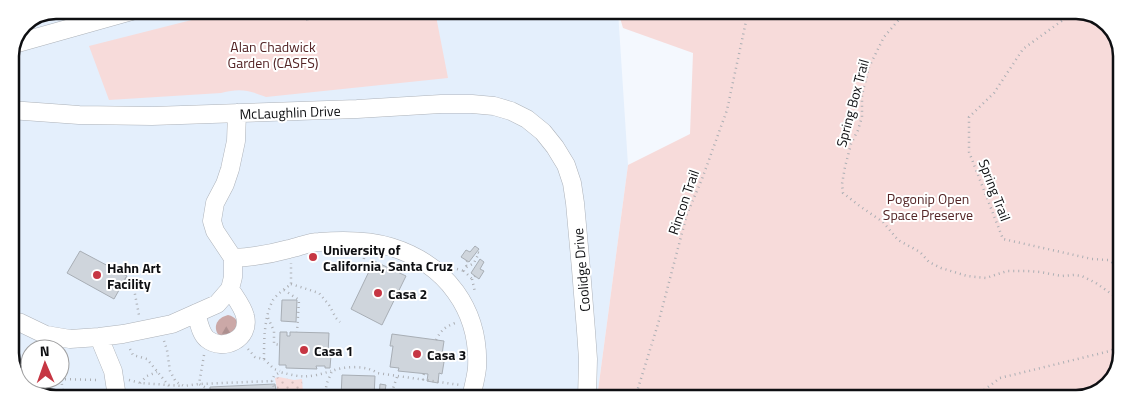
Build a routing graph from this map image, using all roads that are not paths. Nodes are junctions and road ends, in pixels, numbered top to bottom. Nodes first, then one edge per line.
1 (103, 19) edge
2 (22, 42) edge
3 (19, 111) edge
4 (237, 114) junction
5 (556, 147) joint
6 (233, 258) junction
7 (230, 289) junction
8 (196, 314) junction
9 (19, 322) edge
10 (99, 337) junction
11 (116, 390) edge
12 (472, 390) edge
13 (587, 390) edge

1 - 2 street
3 - 4 street, McLaughlin Drive
4 - 5 street, McLaughlin Drive
4 - 6 street
5 - 13 street, Coolidge Drive
6 - 7 street
6 - 12 street
7 - 8 street
7 - 8 street
8 - 10 street
9 - 10 street
10 - 11 street

